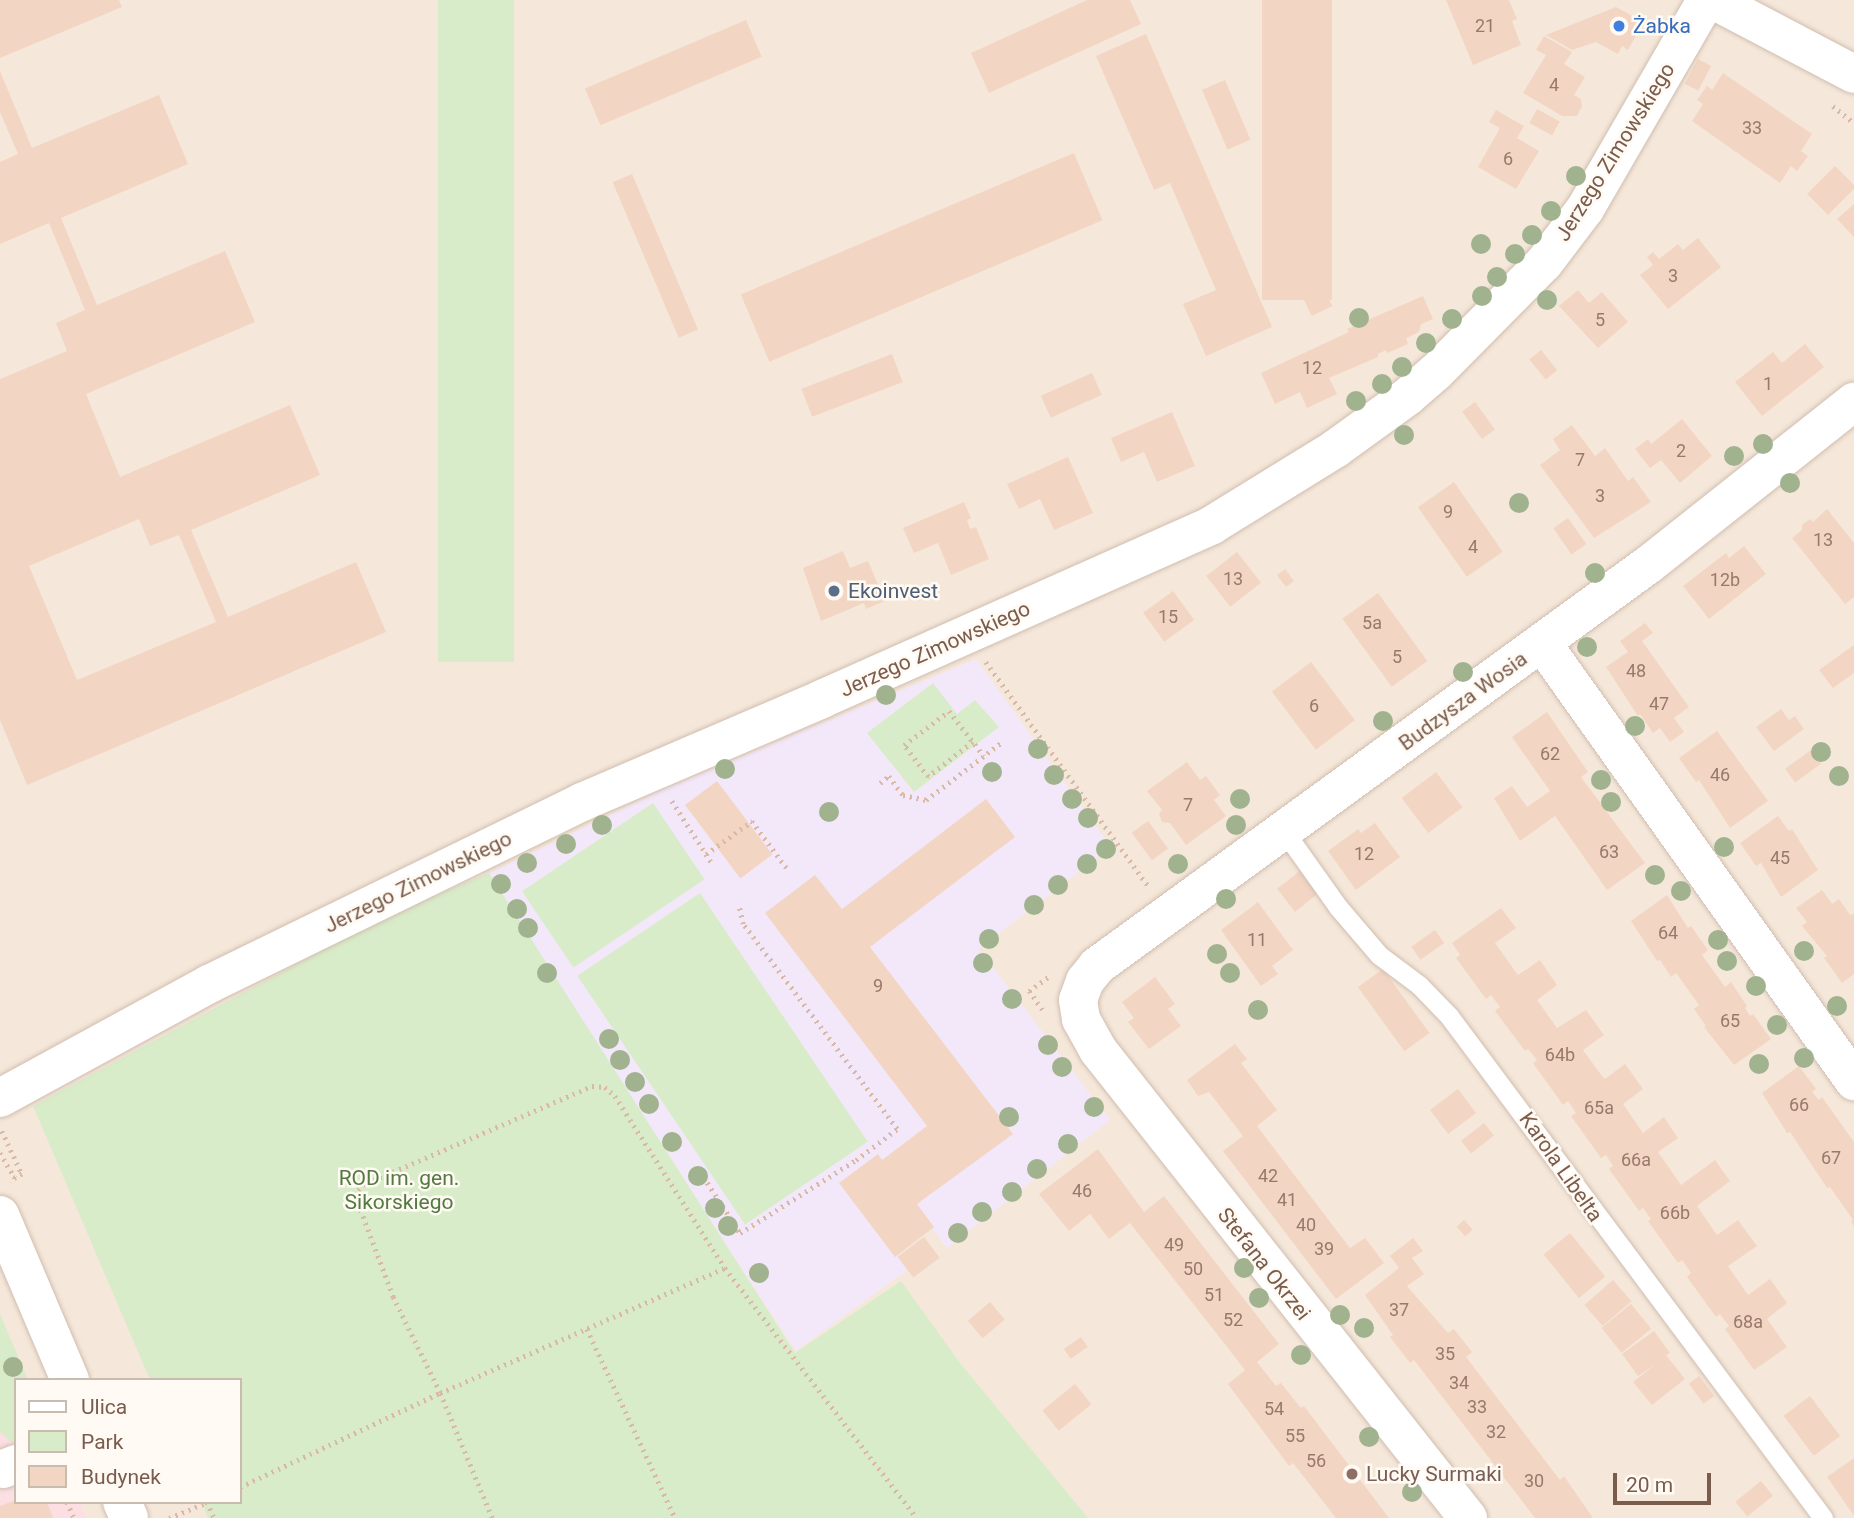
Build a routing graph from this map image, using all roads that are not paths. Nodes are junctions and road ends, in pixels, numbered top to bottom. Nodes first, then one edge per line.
1 (1706, 0) edge
2 (1713, 0) edge
3 (1854, 74) edge
4 (1854, 402) edge
5 (1542, 643) junction
6 (1284, 831) junction
7 (1057, 996) joint
8 (1854, 1081) edge
9 (12, 1091) edge
10 (0, 1215) edge
11 (68, 1378) edge
12 (1468, 1518) edge
13 (1823, 1518) edge

1 - 9 street, Jerzego Zimowskiego
2 - 3 street
4 - 5 street, Budzysza Wosia
5 - 6 street, Budzysza Wosia
5 - 8 street
6 - 7 street, Budzysza Wosia
6 - 13 lane, Karola Libelta
7 - 12 street, Stefana Okrzei
10 - 11 street

